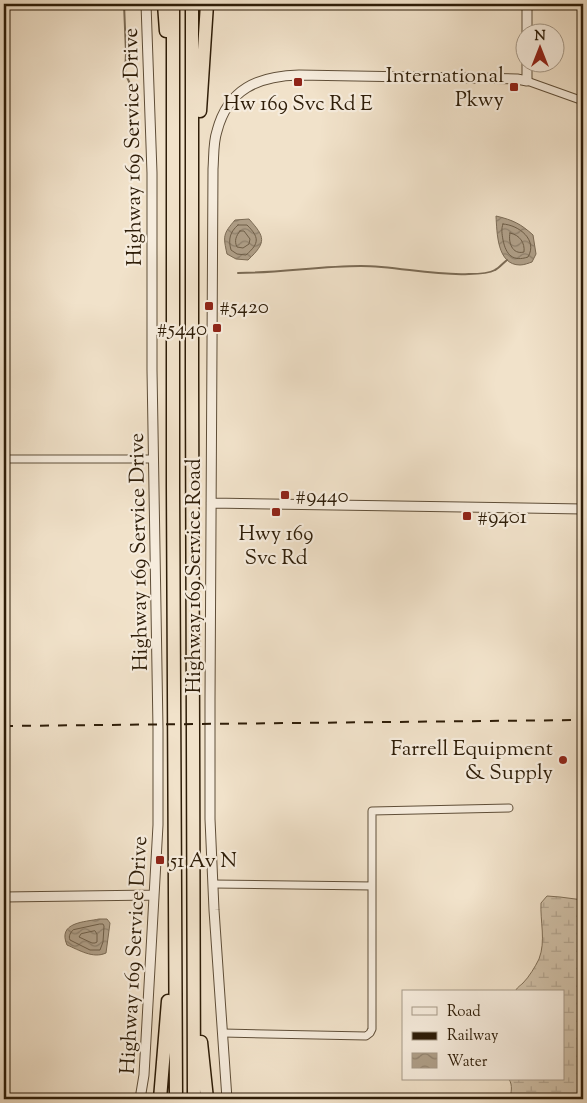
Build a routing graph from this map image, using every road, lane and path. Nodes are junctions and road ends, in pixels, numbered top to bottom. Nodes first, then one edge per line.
1 (146, 4) edge
2 (164, 4) edge
3 (173, 4) edge
4 (192, 4) edge
5 (207, 4) edge
6 (527, 4) edge
7 (527, 22) edge
8 (527, 72) edge
9 (527, 81) junction
10 (583, 101) edge
11 (174, 146) junction
12 (192, 176) junction
13 (4, 459) edge
14 (154, 459) junction
15 (211, 503) junction
16 (583, 509) edge
17 (509, 808) dead end
18 (213, 884) junction
19 (372, 886) junction
20 (154, 895) junction
21 (4, 897) edge
22 (175, 942) junction
23 (194, 966) junction
24 (223, 1033) junction
25 (140, 1099) edge
26 (160, 1099) edge
27 (176, 1099) edge
28 (194, 1099) edge
29 (207, 1099) edge
30 (227, 1099) edge

1 - 14 street, Highway 169 Service Drive
2 - 11 highway
3 - 11 highway
4 - 12 highway
5 - 12 highway
6 - 7 street
8 - 9 street
9 - 10 street
9 - 15 street, Highway 169 Service Road
11 - 22 highway
12 - 23 highway
13 - 14 street
14 - 20 street, Highway 169 Service Drive
15 - 16 street
15 - 18 street, Highway 169 Service Road
17 - 19 street
18 - 19 street
18 - 24 street, Highway 169 Service Road
19 - 24 street
20 - 21 street
20 - 25 street, Highway 169 Service Drive
22 - 26 highway
22 - 27 highway
23 - 28 highway
23 - 29 highway
24 - 30 street, Highway 169 Service Road

